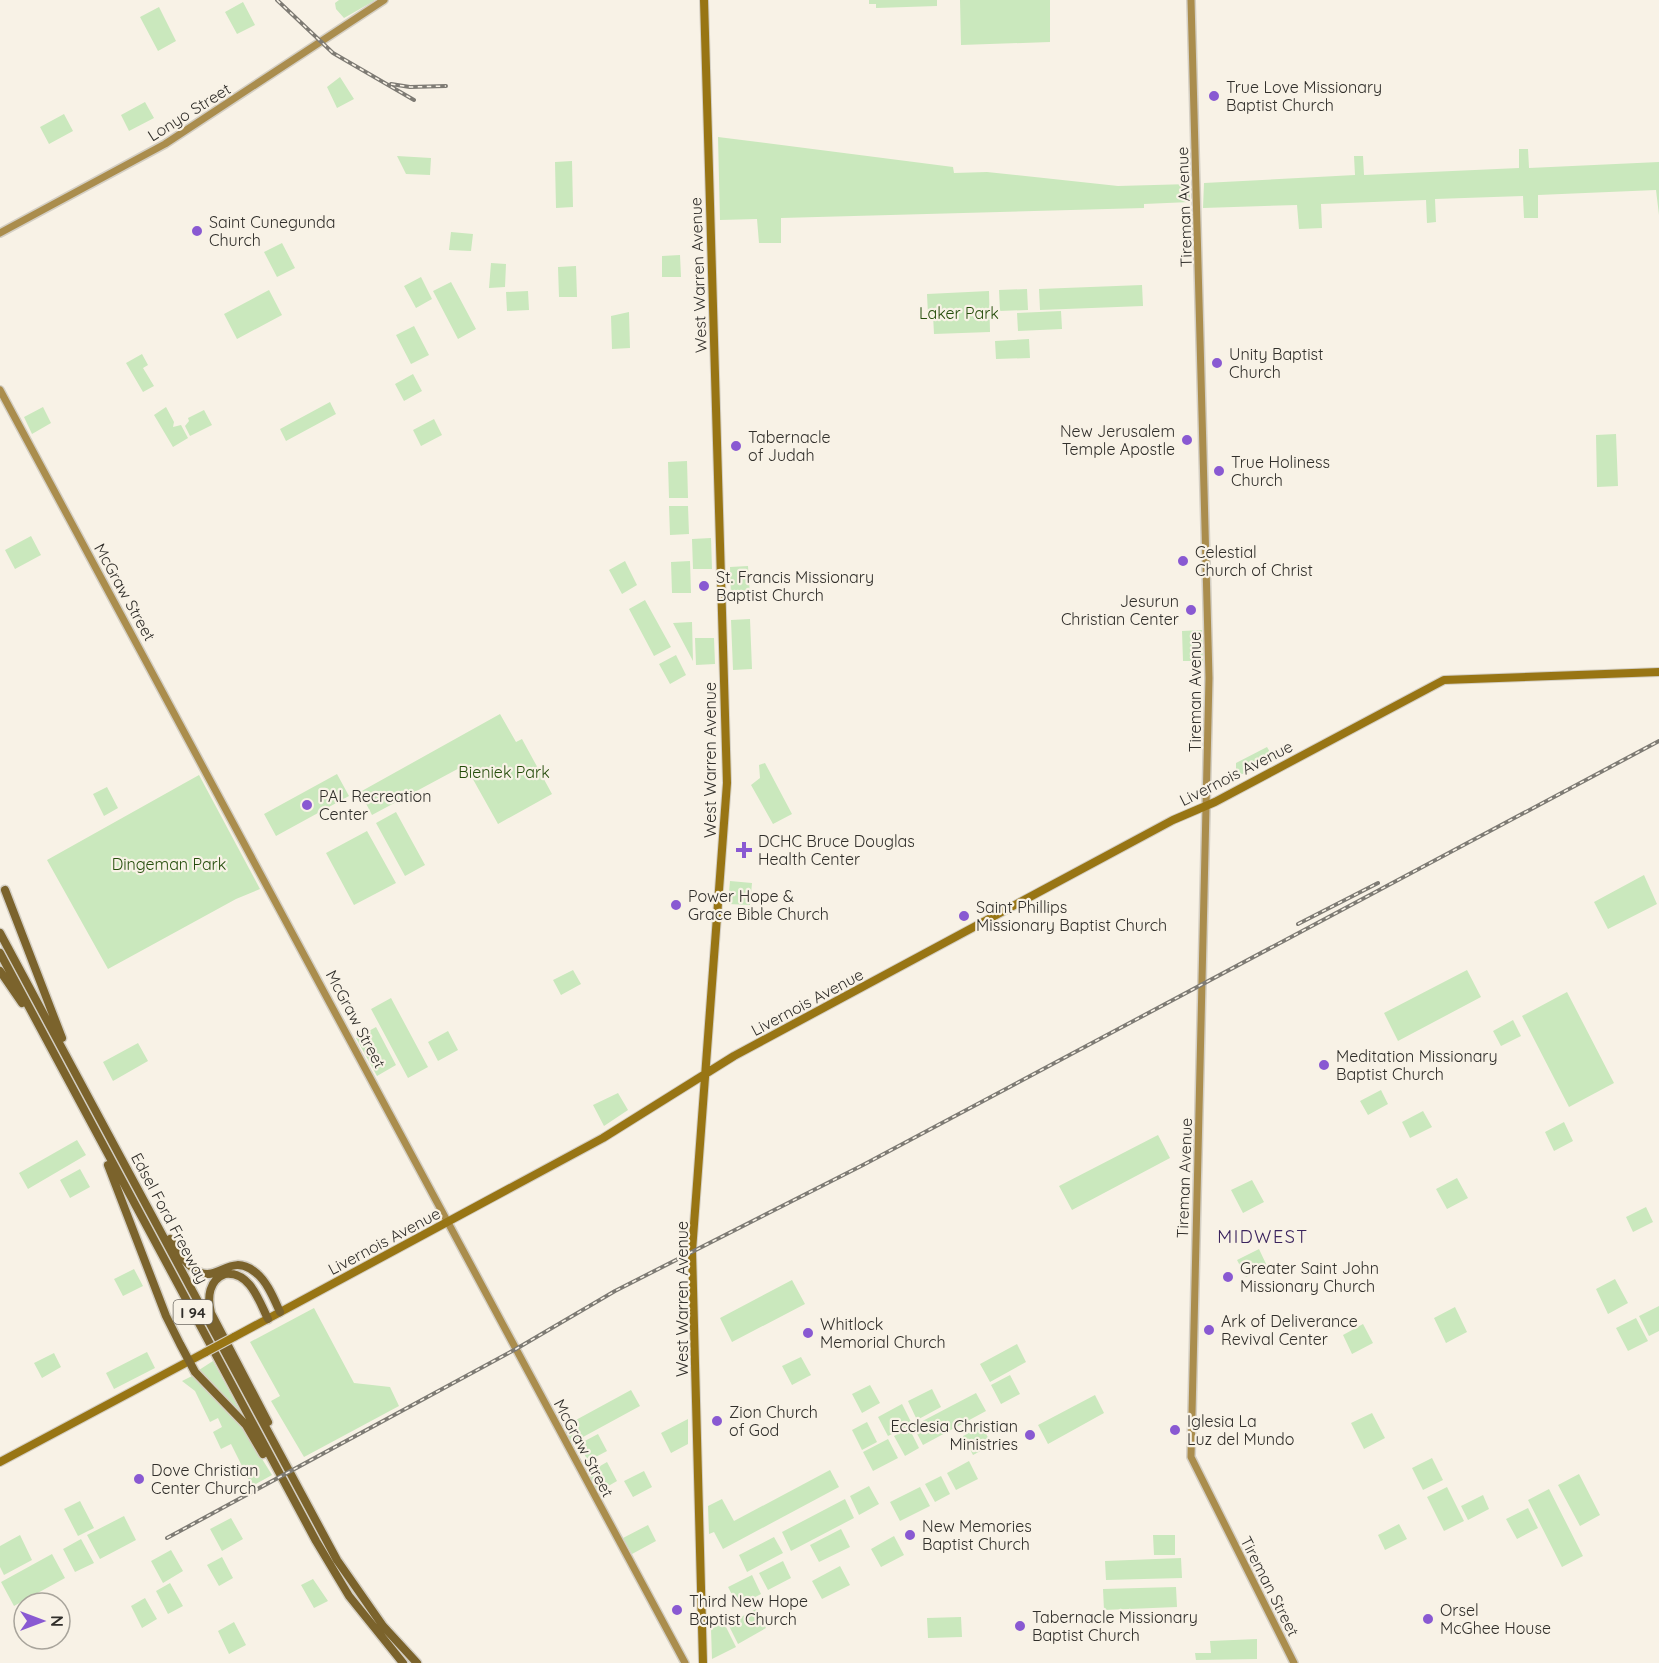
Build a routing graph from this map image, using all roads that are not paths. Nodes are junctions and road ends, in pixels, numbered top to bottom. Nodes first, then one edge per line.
1 (384, 0) edge
2 (704, 0) edge
3 (1191, 0) edge
4 (0, 233) edge
5 (0, 390) edge
6 (1659, 672) edge
7 (1208, 806) junction
8 (5, 890) dead end
9 (0, 933) edge
10 (0, 953) edge
11 (0, 971) edge
12 (59, 1062) junction
13 (70, 1064) junction
14 (706, 1073) junction
15 (93, 1126) junction
16 (122, 1161) junction
17 (448, 1222) junction
18 (280, 1312) junction
19 (268, 1319) junction
20 (191, 1360) junction
21 (0, 1462) edge
22 (294, 1481) junction
23 (293, 1498) junction
24 (1222, 1521) joint
25 (403, 1663) edge
26 (417, 1663) edge
27 (685, 1663) edge
28 (703, 1663) edge
29 (1294, 1663) edge

1 - 4 street, Lonyo Street
2 - 14 main road, West Warren Avenue
3 - 7 street, Tireman Avenue
5 - 17 street, McGraw Street
6 - 7 main road, Livernois Avenue
7 - 14 main road, Livernois Avenue
7 - 24 street, Tireman Avenue
8 - 13 highway
9 - 13 highway, Edsel Ford Freeway / I 94
10 - 12 highway, Edsel Ford Freeway / I 94
11 - 12 highway
12 - 15 highway, Edsel Ford Freeway / I 94
13 - 16 highway, Edsel Ford Freeway / I 94
14 - 17 main road, Livernois Avenue
14 - 28 main road, West Warren Avenue
15 - 20 highway
15 - 23 highway, Edsel Ford Freeway / I 94
16 - 18 highway
16 - 22 highway, Edsel Ford Freeway / I 94
17 - 18 main road, Livernois Avenue
17 - 27 street, McGraw Street
18 - 19 main road, Livernois Avenue
19 - 20 main road, Livernois Avenue, bridge
19 - 22 highway
20 - 21 main road, Livernois Avenue
20 - 23 highway
22 - 26 highway, Edsel Ford Freeway / I 94
23 - 25 highway, Edsel Ford Freeway / I 94
24 - 29 street, Tireman Street

